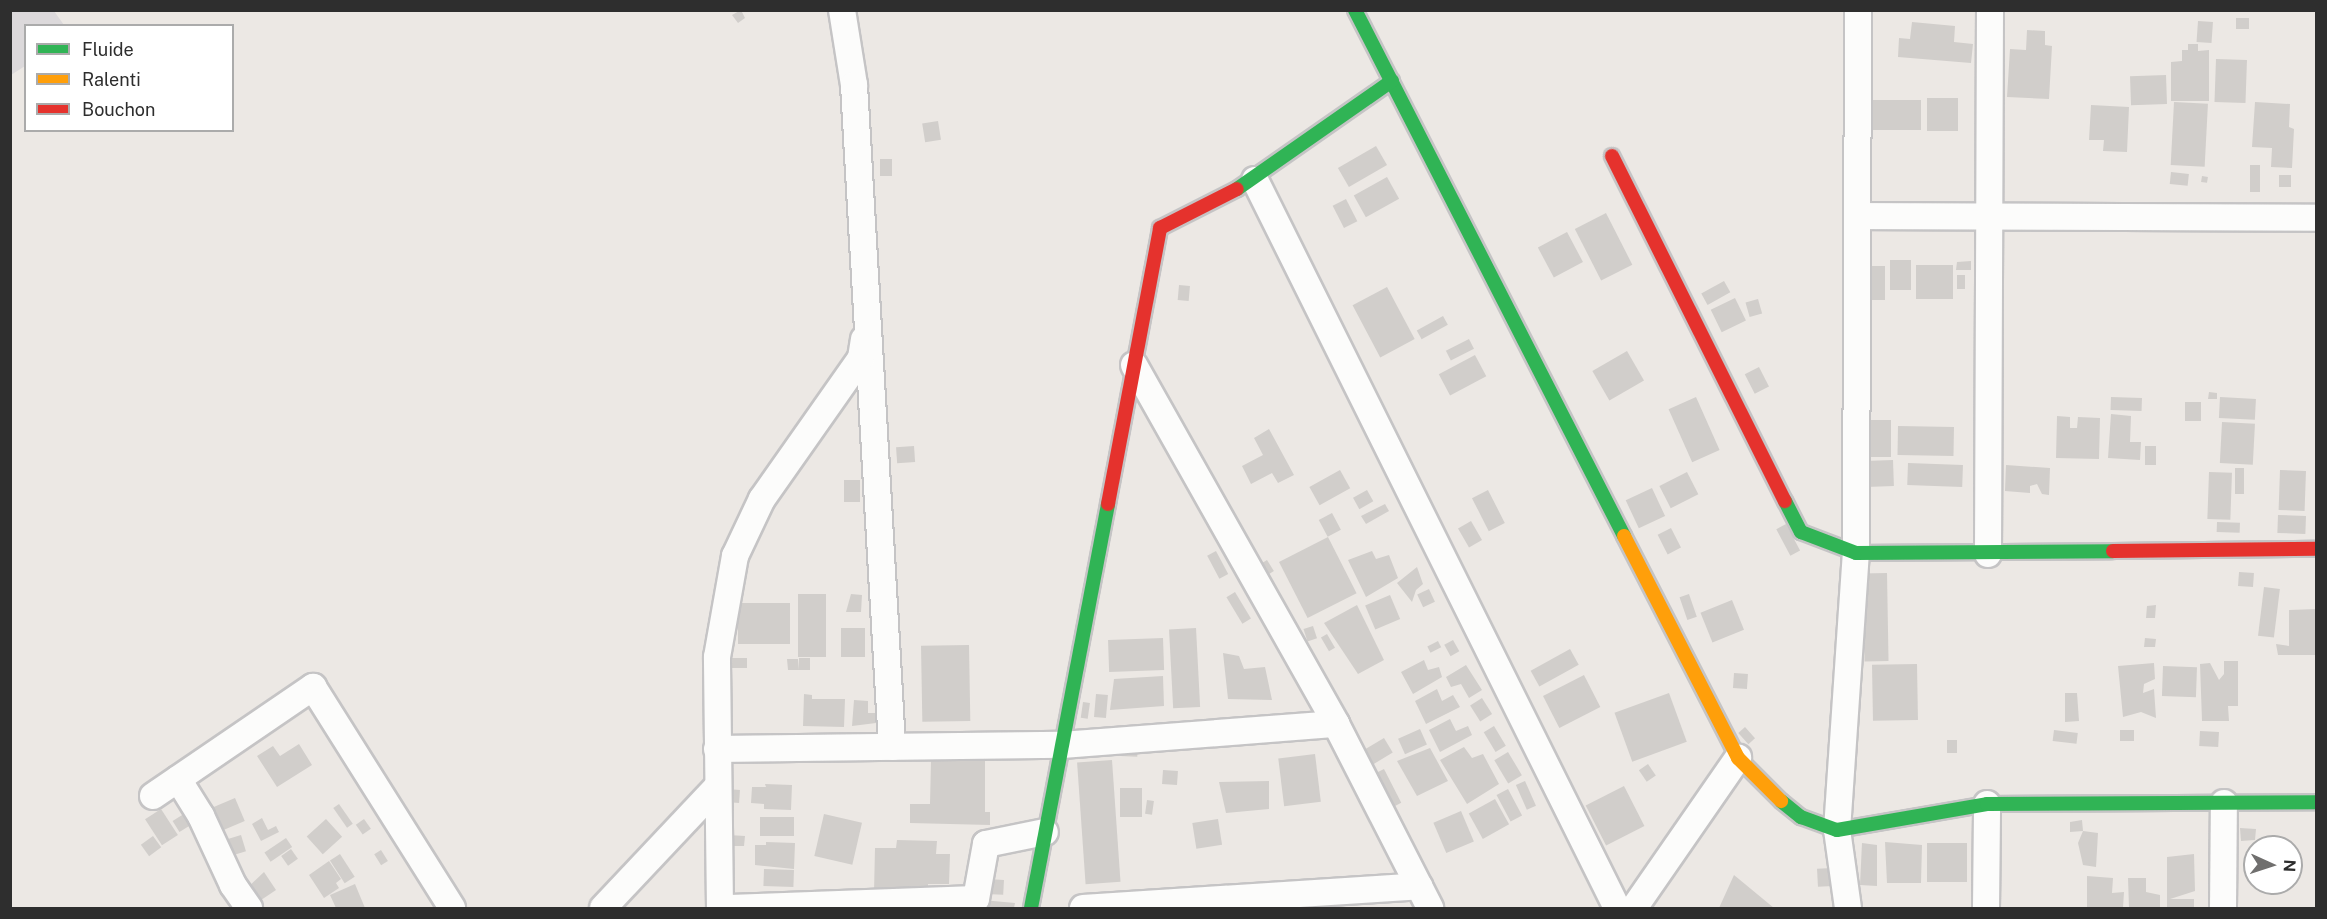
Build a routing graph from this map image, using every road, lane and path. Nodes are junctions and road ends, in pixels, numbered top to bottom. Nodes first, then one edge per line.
1 (842, 10) edge
2 (1355, 10) edge
3 (1858, 10) edge
4 (1990, 10) edge
5 (1392, 81) junction
6 (1612, 156) dead end
7 (1255, 180) junction
8 (1857, 216) junction
9 (1989, 216) junction
10 (2316, 218) edge
11 (867, 319) junction
12 (1134, 365) junction
13 (2316, 549) edge
14 (1856, 553) junction
15 (1988, 554) junction
16 (1336, 724) junction
17 (1062, 745) junction
18 (892, 747) junction
19 (717, 749) junction
20 (1738, 758) junction
21 (177, 779) junction
22 (717, 787) junction
23 (153, 796) dead end
24 (2316, 802) edge
25 (2224, 803) junction
26 (1987, 804) junction
27 (1837, 830) junction
28 (1046, 832) junction
29 (1419, 886) junction
30 (249, 909) edge
31 (452, 909) edge
32 (603, 909) edge
33 (720, 909) edge
34 (730, 909) edge
35 (1031, 909) edge
36 (1083, 909) edge
37 (1430, 909) edge
38 (1617, 909) edge
39 (1634, 909) edge
40 (1848, 909) edge
41 (1986, 909) edge
42 (2223, 909) edge

1 - 11 street
2 - 5 street
3 - 8 street
4 - 9 street
5 - 7 street
5 - 20 street
6 - 14 street
7 - 12 street
7 - 38 street
8 - 9 street
8 - 14 street
9 - 10 street
9 - 15 street
11 - 18 street
11 - 19 street
12 - 16 street
12 - 17 street
13 - 15 street
14 - 15 street
14 - 27 street
16 - 17 street
16 - 29 street
17 - 18 street
17 - 28 street
18 - 19 street
19 - 22 street
20 - 27 street
20 - 39 street
21 - 23 street
21 - 30 street
21 - 31 street
22 - 32 street
22 - 33 street
24 - 25 street
25 - 26 street
25 - 42 street
26 - 27 street
26 - 41 street
27 - 40 street
28 - 34 street
28 - 35 street
29 - 36 street
29 - 37 street

